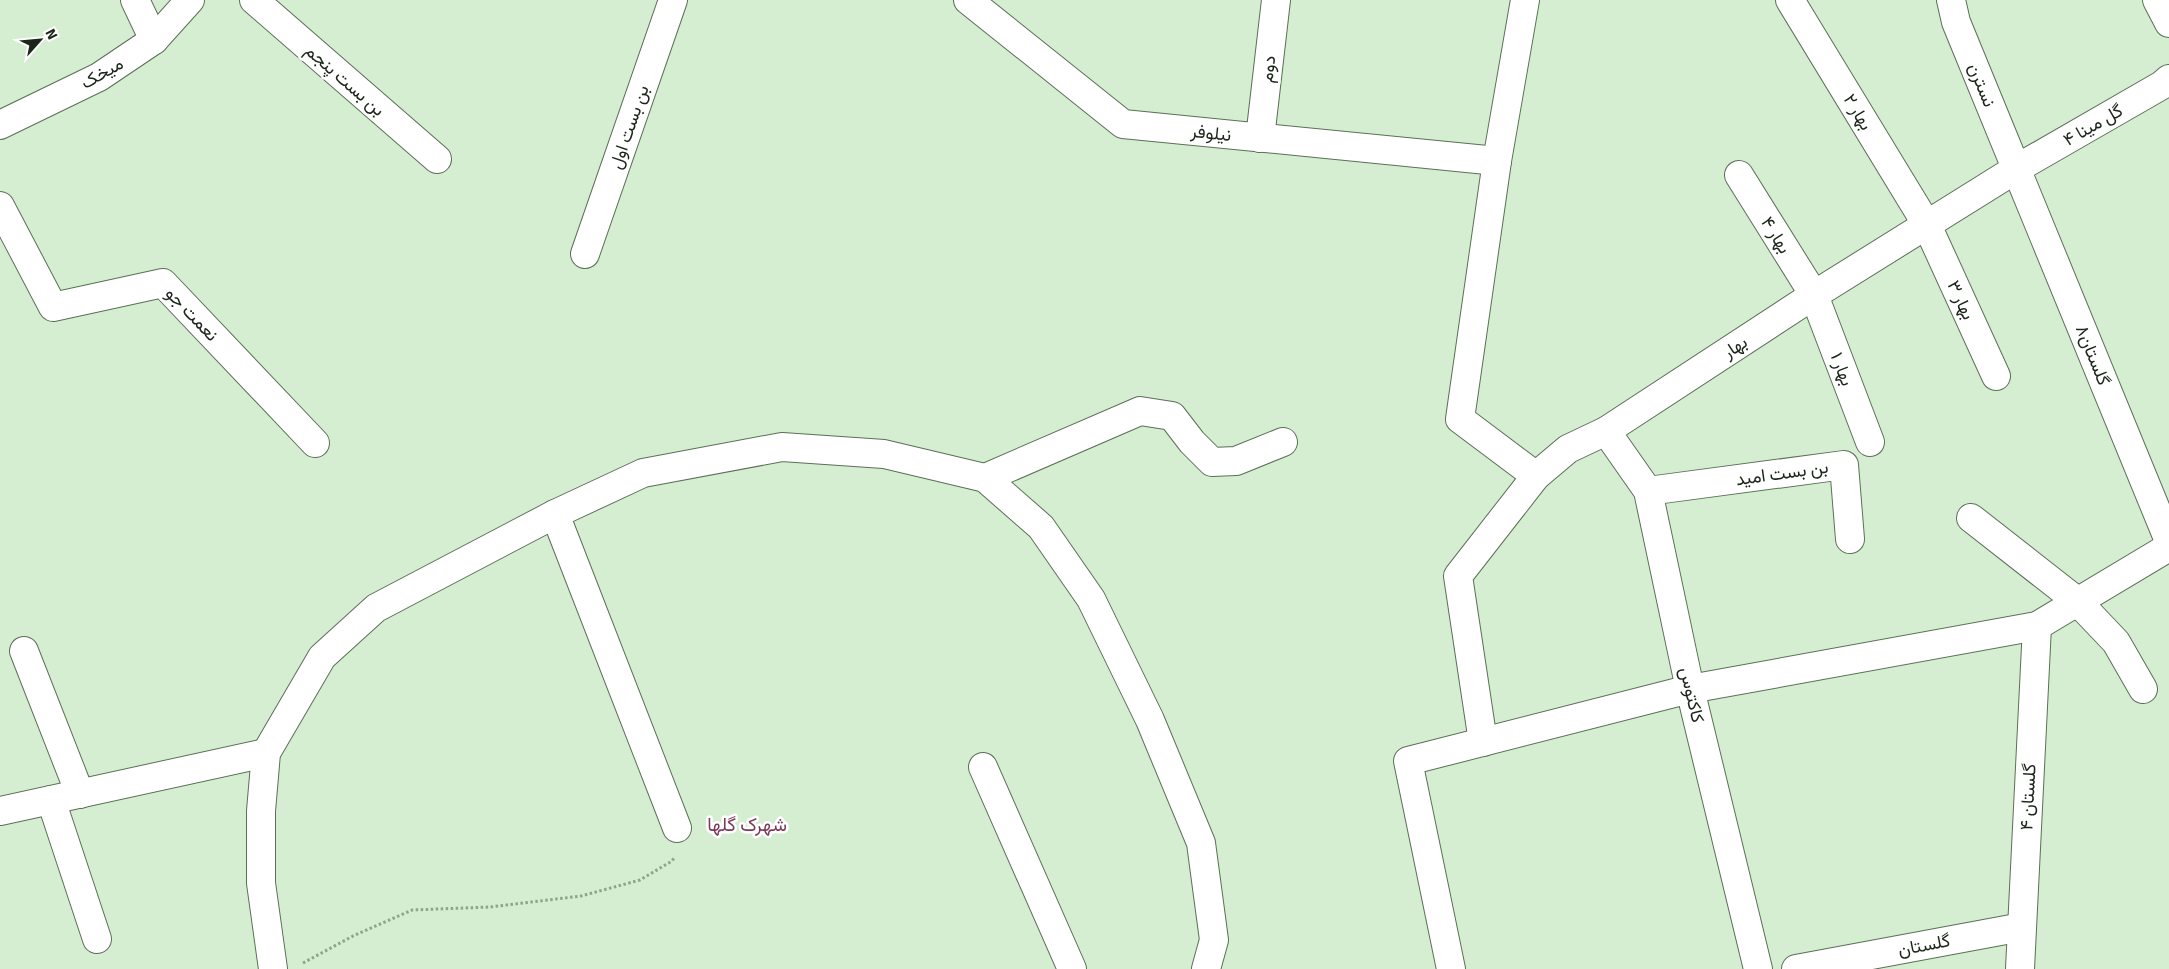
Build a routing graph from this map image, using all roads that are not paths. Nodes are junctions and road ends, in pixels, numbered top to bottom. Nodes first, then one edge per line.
1 (135, 0) edge
2 (190, 0) edge
3 (254, 0) edge
4 (674, 0) edge
5 (968, 0) edge
6 (1276, 0) edge
7 (1525, 0) edge
8 (1790, 0) edge
9 (1951, 0) edge
10 (2156, 0) edge
11 (2169, 23) edge
12 (154, 40) junction
13 (2169, 79) edge
14 (0, 125) edge
15 (1260, 138) junction
16 (438, 159) dead end
17 (1497, 161) junction
18 (2016, 169) junction
19 (1739, 175) dead end
20 (0, 206) edge
21 (1927, 225) junction
22 (585, 254) dead end
23 (1814, 295) junction
24 (1996, 376) dead end
25 (1606, 431) junction
26 (1282, 442) dead end
27 (1870, 442) dead end
28 (315, 444) dead end
29 (1536, 476) junction
30 (985, 478) junction
31 (1648, 492) junction
32 (555, 514) junction
33 (1971, 518) dead end
34 (1850, 538) dead end
35 (2169, 541) edge
36 (2169, 547) edge
37 (2077, 601) junction
38 (2037, 626) junction
39 (24, 651) dead end
40 (1690, 689) junction
41 (2143, 689) dead end
42 (1483, 742) junction
43 (266, 753) junction
44 (983, 767) dead end
45 (80, 794) junction
46 (52, 800) junction
47 (0, 812) edge
48 (677, 828) road end
49 (2022, 927) junction
50 (96, 939) dead end
51 (273, 969) edge
52 (1072, 969) edge
53 (1206, 969) edge
54 (1451, 969) edge
55 (1758, 969) edge
56 (1796, 969) edge
57 (2020, 969) edge

1 - 12 street
2 - 12 street, میخک
3 - 16 street, بن بست پنجم
4 - 22 street, بن بست اول
5 - 15 street, نیلوفر
6 - 15 street, دوم
7 - 17 street
8 - 21 street, بهار ۲
9 - 18 street, نسترن
10 - 11 street
12 - 14 street, میخک
13 - 18 street, گل مینا ۴
15 - 17 street, نیلوفر
17 - 29 street
18 - 21 street, بهار
18 - 35 street, گلستان۸
19 - 23 street, بهار ۴
20 - 28 street, نعمت جو
21 - 23 street, بهار
21 - 24 street, بهار ۳
23 - 25 street, بهار
23 - 27 street, بهار ۱
25 - 29 street, بهار
25 - 31 street, کاکتوس
26 - 30 street
29 - 42 street, بهار
30 - 32 street
30 - 53 street
31 - 34 street, بن بست امید
31 - 40 street, کاکتوس
32 - 43 street
32 - 48 street
33 - 37 street
36 - 37 street
37 - 38 street
37 - 41 street
38 - 40 street
38 - 49 street, گلستان ۴
39 - 45 street
40 - 42 street
40 - 55 street, کاکتوس
42 - 54 street
43 - 45 street
43 - 51 street
44 - 52 street
45 - 46 street
46 - 47 street
46 - 50 street
49 - 56 street, گلستان
49 - 57 street, گلستان ۴

